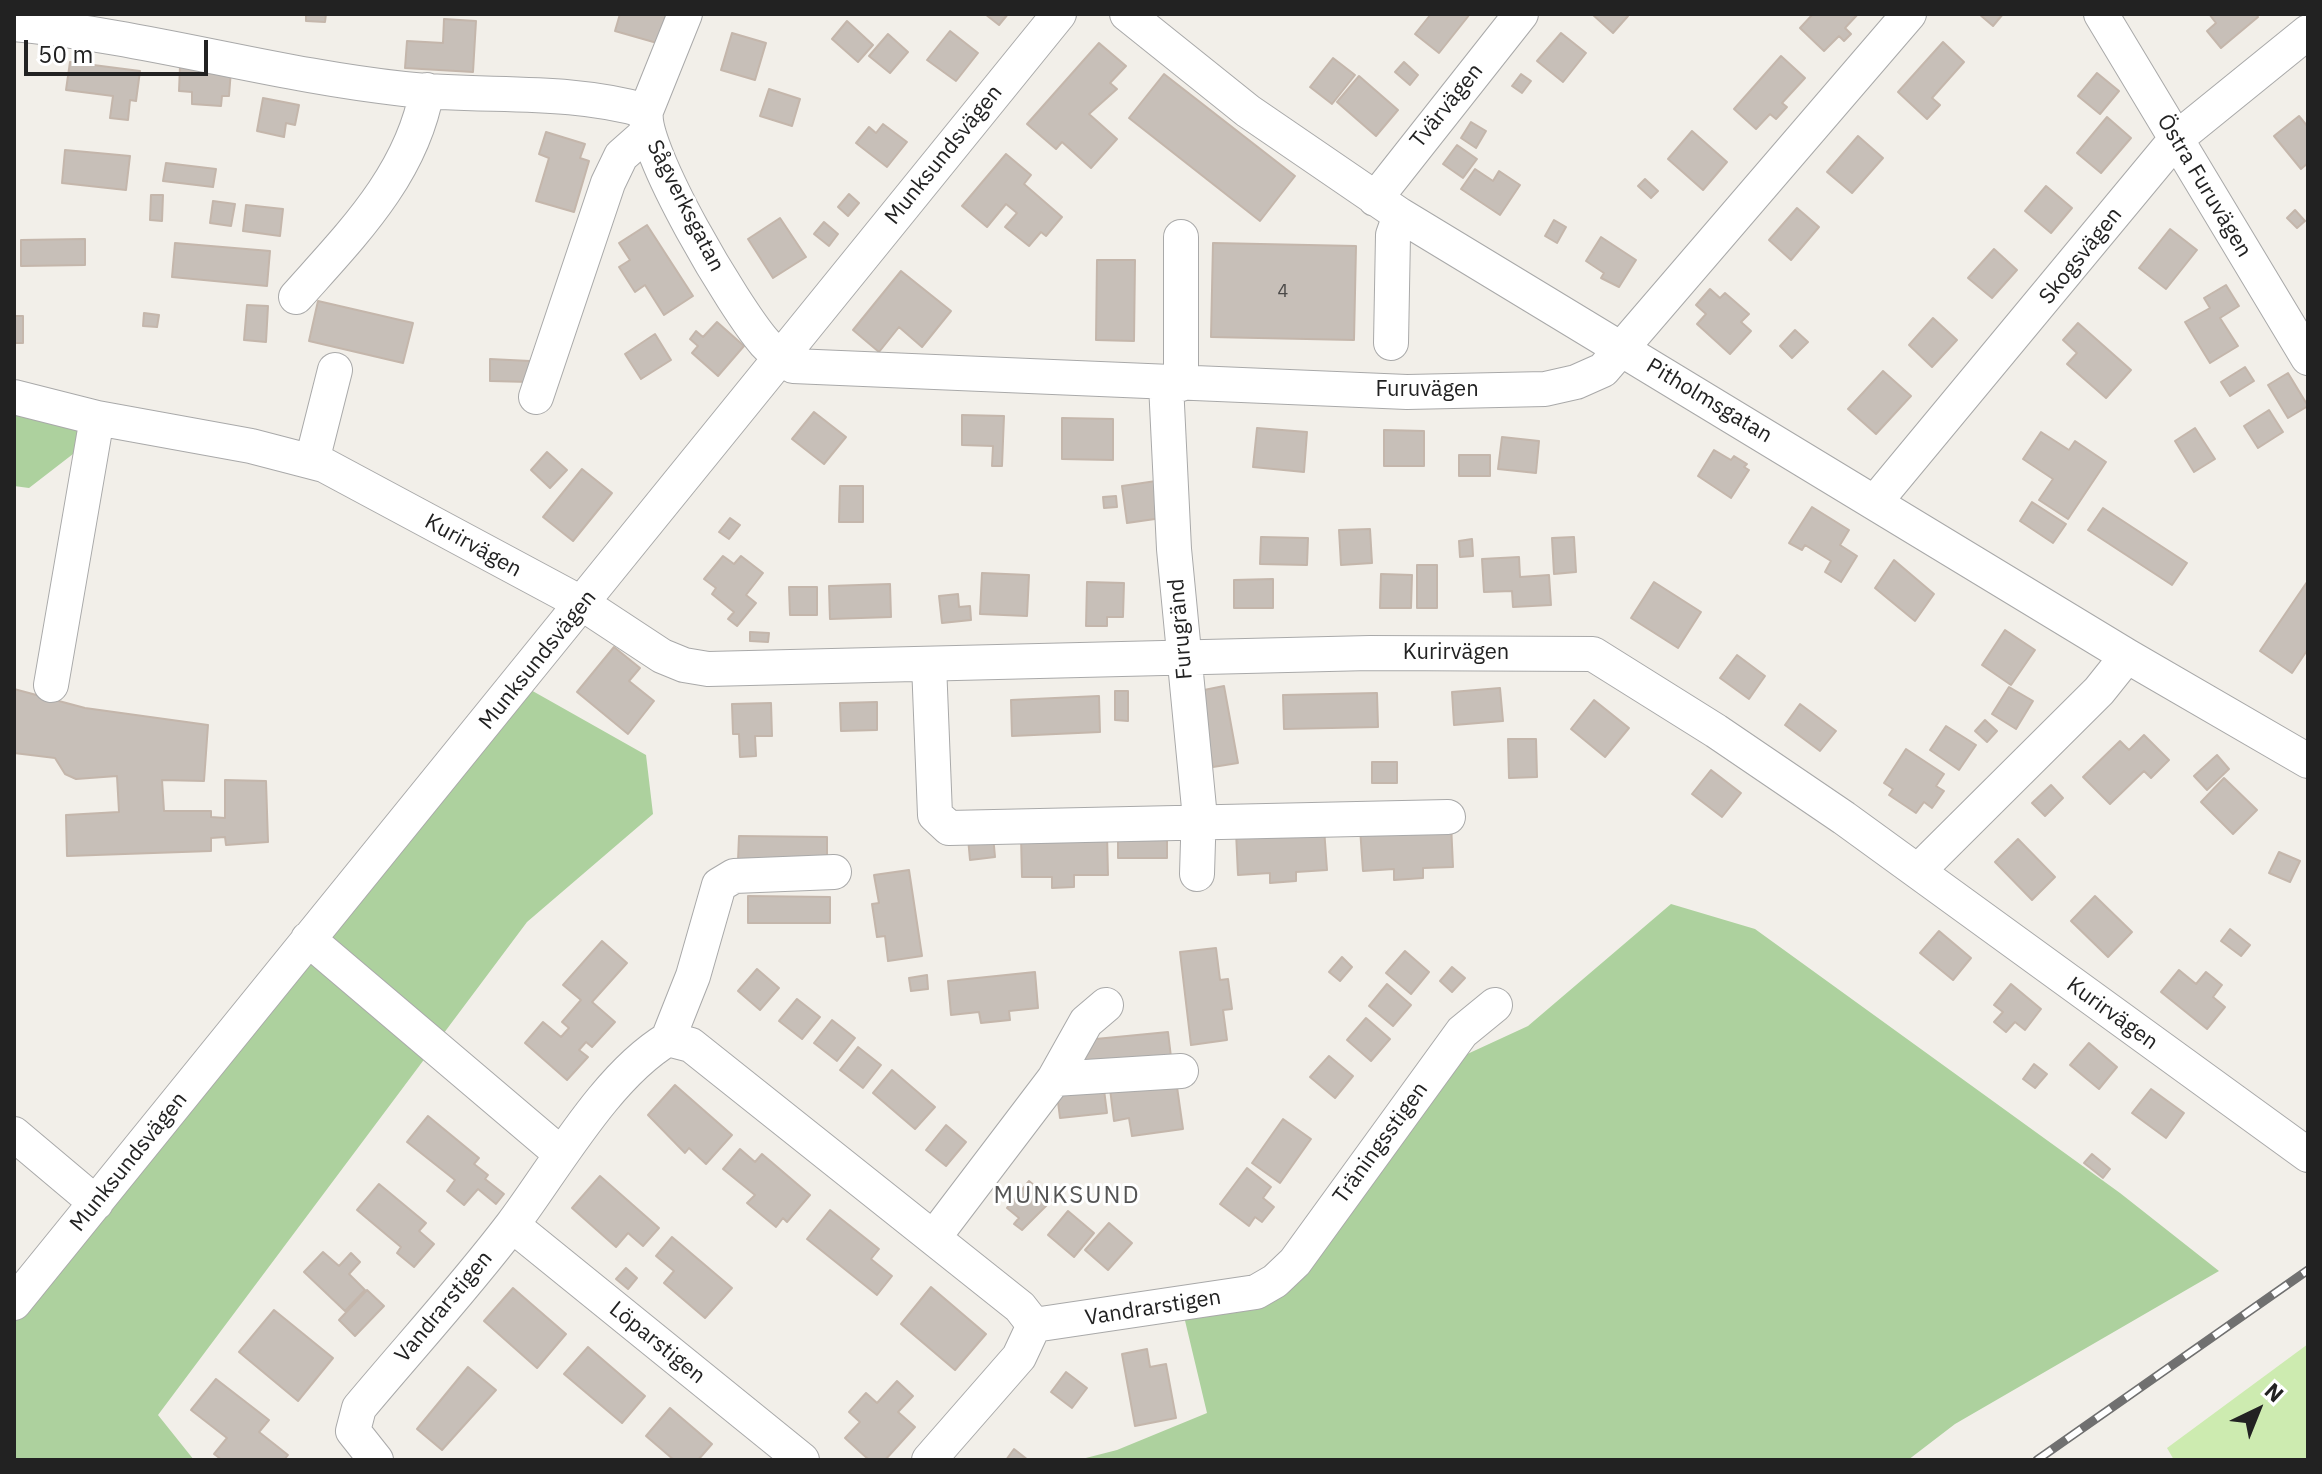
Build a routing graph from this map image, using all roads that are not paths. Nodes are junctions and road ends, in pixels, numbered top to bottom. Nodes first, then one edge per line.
1 (685, 14) edge
2 (1059, 14) edge
3 (1127, 14) edge
4 (1521, 14) edge
5 (1909, 14) edge
6 (2101, 14) edge
7 (14, 24) edge
8 (2308, 32) edge
9 (427, 90) junction
10 (647, 122) junction
11 (2176, 139) junction
12 (1388, 207) junction
13 (1181, 237) dead end
14 (296, 297) dead end
15 (1391, 343) dead end
16 (1622, 349) junction
17 (2308, 358) edge
18 (782, 359) junction
19 (335, 370) dead end
20 (1173, 384) junction
21 (14, 397) edge
22 (536, 397) dead end
23 (97, 418) junction
24 (312, 461) junction
25 (1875, 502) junction
26 (583, 604) junction
27 (2127, 656) junction
28 (1183, 658) junction
29 (929, 664) junction
30 (51, 685) dead end
31 (2308, 761) edge
32 (1448, 817) dead end
33 (1198, 822) junction
34 (1918, 871) junction
35 (834, 872) dead end
36 (1197, 874) dead end
37 (308, 939) junction
38 (1106, 1005) dead end
39 (1495, 1005) dead end
40 (668, 1039) junction
41 (1181, 1071) dead end
42 (1054, 1079) junction
43 (14, 1134) edge
44 (560, 1153) junction
45 (2308, 1155) edge
46 (96, 1203) junction
47 (512, 1225) junction
48 (934, 1237) junction
49 (1270, 1284) joint
50 (14, 1303) edge
51 (1034, 1325) junction
52 (376, 1460) edge
53 (802, 1460) edge
54 (929, 1460) edge

1 - 10 street
2 - 18 street, Munksundsvägen
3 - 12 street, Pitholmsgatan
4 - 12 street, Tvärvägen
5 - 16 street, Furuvägen
6 - 11 street, Östra Furuvägen
7 - 9 street, Sågverksgatan
8 - 11 street, Skogsvägen
9 - 10 street, Sågverksgatan
9 - 14 street
10 - 18 street, Sågverksgatan
10 - 22 street
11 - 17 street, Östra Furuvägen
11 - 25 street, Skogsvägen
12 - 15 street
12 - 16 street, Pitholmsgatan
13 - 20 street, Furugränd
16 - 20 street, Furuvägen
16 - 25 street, Pitholmsgatan
18 - 20 street, Furuvägen
18 - 26 street, Munksundsvägen
19 - 24 street
20 - 28 street, Furugränd
21 - 23 street, Kurirvägen
23 - 24 street, Kurirvägen
23 - 30 street
24 - 26 street, Kurirvägen
25 - 27 street, Pitholmsgatan
26 - 29 street, Kurirvägen
26 - 37 street, Munksundsvägen
27 - 31 street, Pitholmsgatan
27 - 34 street
28 - 29 street, Kurirvägen
28 - 33 street, Furugränd
28 - 34 street, Kurirvägen
29 - 33 street
32 - 33 street
33 - 36 street, Furugränd
34 - 45 street, Kurirvägen
35 - 40 street
37 - 44 street
37 - 46 street, Munksundsvägen
38 - 42 street
39 - 49 street, Träningsstigen
40 - 44 street, Vandrarstigen
40 - 48 street
41 - 42 street
42 - 48 street
43 - 46 street
44 - 47 street, Vandrarstigen
46 - 50 street, Munksundsvägen
47 - 52 street, Vandrarstigen
47 - 53 street, Löparstigen
48 - 51 street
49 - 51 street, Vandrarstigen
51 - 54 street

